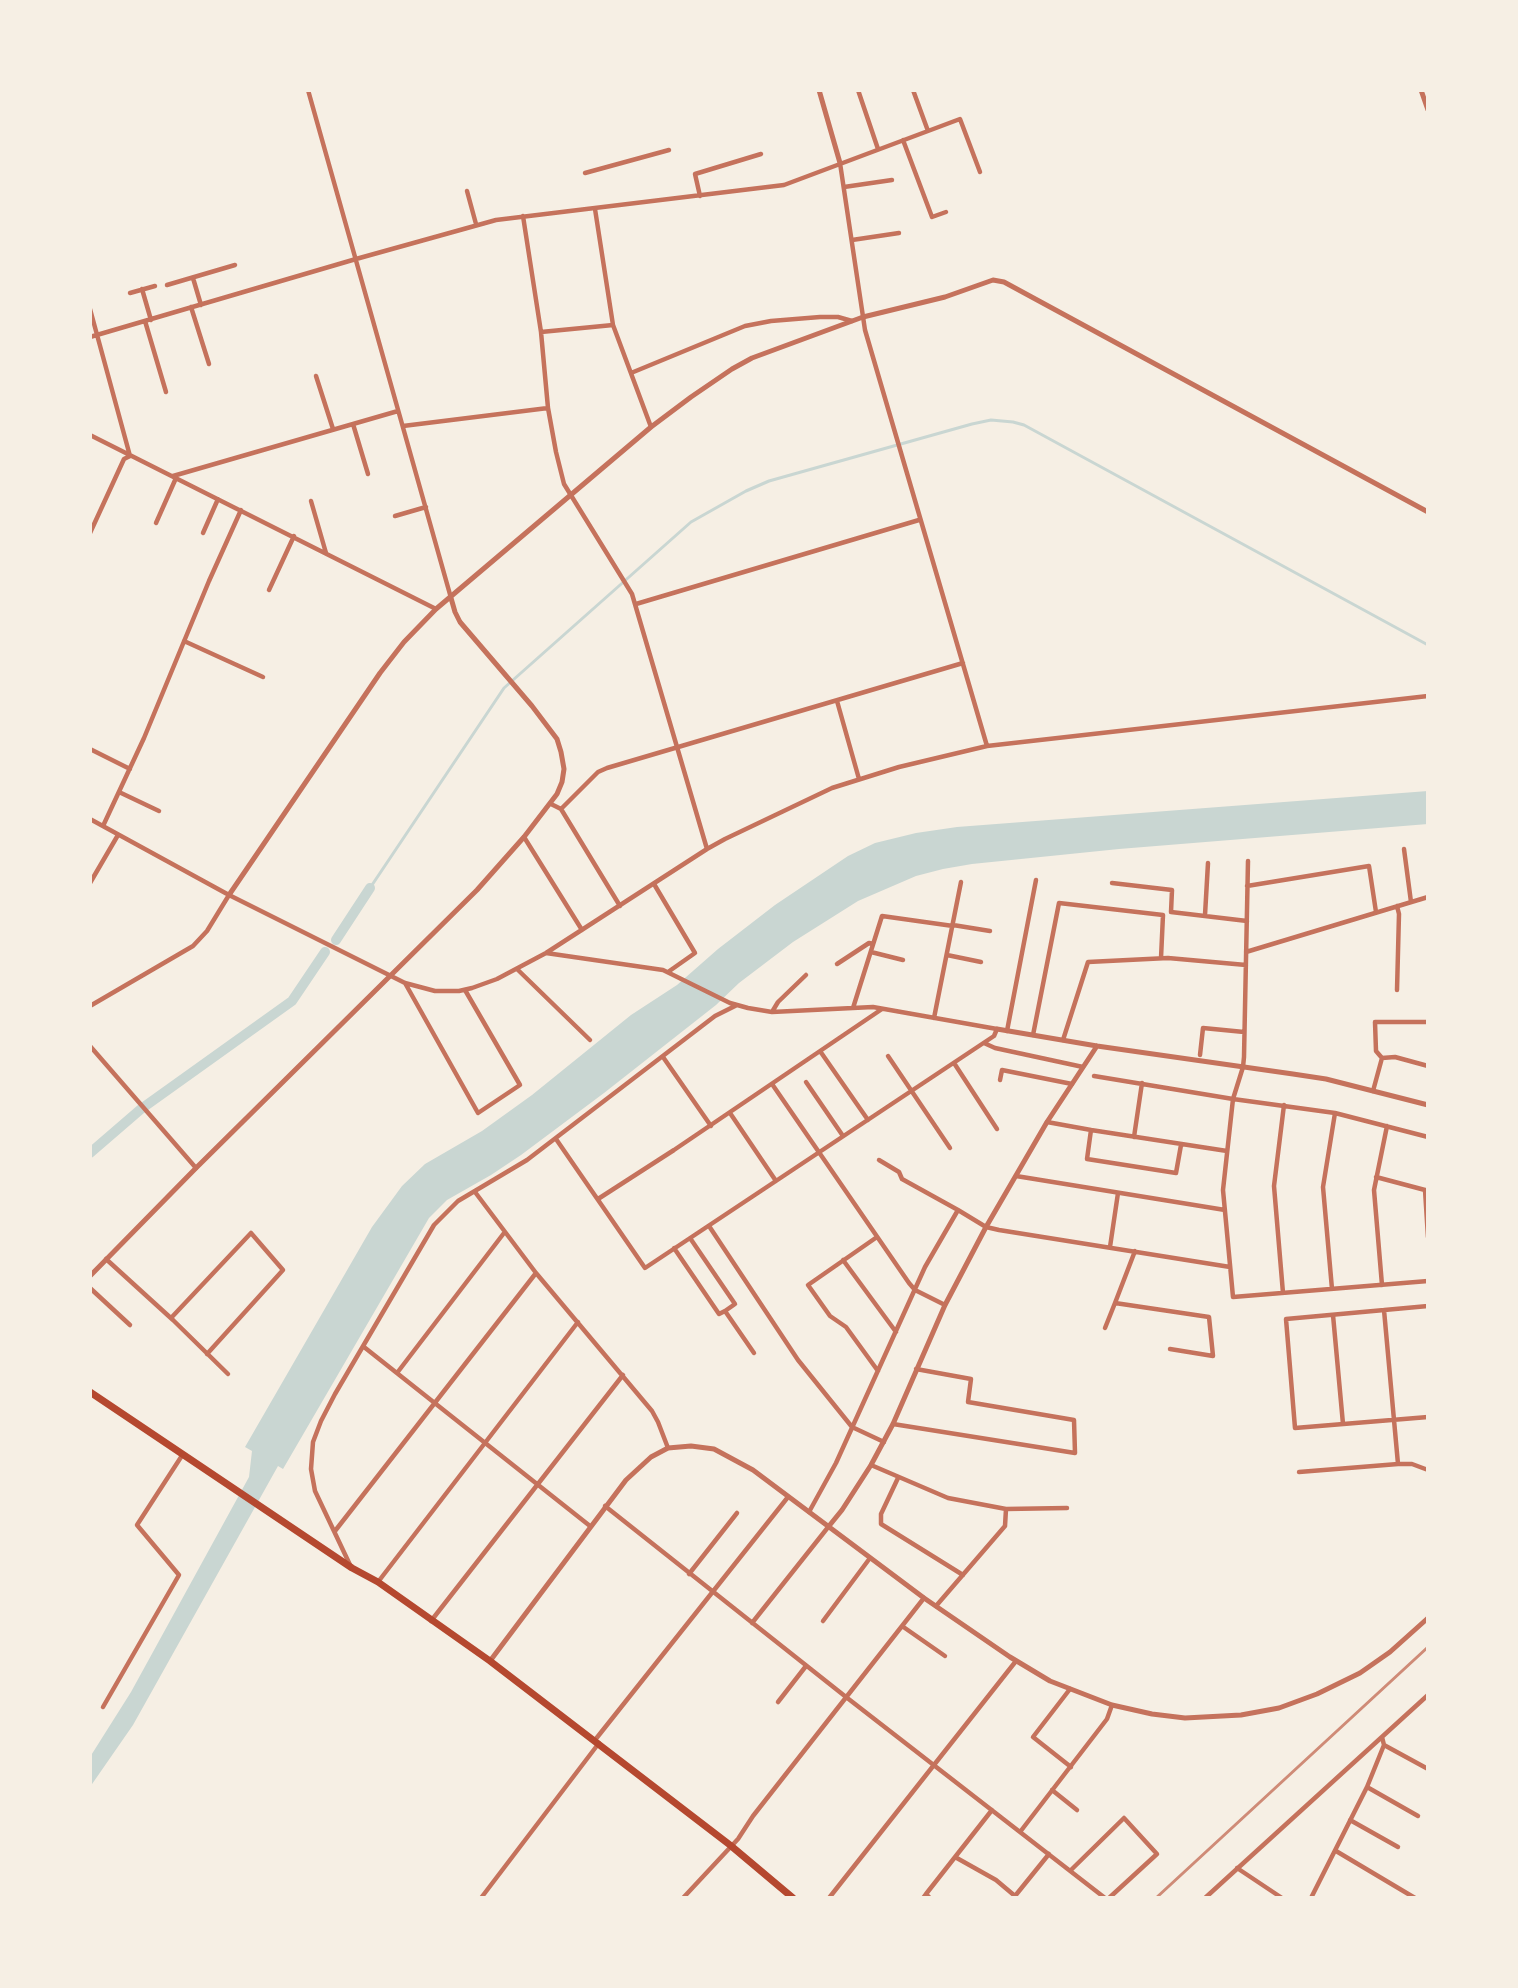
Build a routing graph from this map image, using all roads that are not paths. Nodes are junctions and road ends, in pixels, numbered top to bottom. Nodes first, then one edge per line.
1 (308, 90) edge
2 (819, 90) edge
3 (858, 90) edge
4 (913, 90) edge
5 (1421, 90) edge
6 (1428, 110) edge
7 (928, 131) junction
8 (903, 140) junction
9 (878, 149) junction
10 (669, 150) dead end
11 (761, 154) dead end
12 (840, 164) junction
13 (980, 172) dead end
14 (585, 173) dead end
15 (892, 180) dead end
16 (844, 187) junction
17 (467, 191) dead end
18 (700, 196) junction
19 (595, 209) junction
20 (946, 212) dead end
21 (523, 216) junction
22 (476, 224) junction
23 (899, 233) dead end
24 (852, 240) junction
25 (356, 259) junction
26 (235, 265) dead end
27 (193, 278) junction
28 (167, 285) dead end
29 (155, 286) dead end
30 (142, 289) junction
31 (130, 293) dead end
32 (201, 304) junction
33 (191, 308) junction
34 (90, 309) edge
35 (862, 317) junction
36 (148, 320) junction
37 (852, 321) junction
38 (613, 325) junction
39 (541, 332) junction
40 (97, 335) junction
41 (90, 337) edge
42 (209, 364) dead end
43 (631, 373) junction
44 (316, 376) dead end
45 (166, 392) dead end
46 (548, 408) junction
47 (398, 411) junction
48 (353, 424) junction
49 (403, 426) junction
50 (651, 426) junction
51 (333, 429) junction
52 (90, 435) edge
53 (130, 456) junction
54 (368, 474) dead end
55 (174, 477) junction
56 (571, 495) junction
57 (218, 499) junction
58 (311, 501) dead end
59 (426, 507) junction
60 (241, 510) junction
61 (1428, 512) edge
62 (395, 516) dead end
63 (919, 520) junction
64 (156, 523) dead end
65 (90, 533) edge
66 (203, 533) dead end
67 (294, 536) junction
68 (326, 552) junction
69 (269, 590) dead end
70 (451, 598) junction
71 (636, 604) junction
72 (436, 609) junction
73 (184, 640) junction
74 (963, 663) junction
75 (263, 677) dead end
76 (1428, 696) edge
77 (837, 701) junction
78 (987, 746) junction
79 (676, 747) junction
80 (90, 749) edge
81 (130, 769) junction
82 (859, 779) junction
83 (119, 792) junction
84 (551, 804) junction
85 (561, 809) junction
86 (159, 811) dead end
87 (90, 819) edge
88 (103, 826) junction
89 (118, 835) junction
90 (524, 837) junction
91 (707, 849) junction
92 (1404, 849) dead end
93 (1248, 861) dead end
94 (1208, 863) dead end
95 (1036, 880) dead end
96 (961, 882) dead end
97 (90, 883) edge
98 (1112, 883) dead end
99 (654, 884) junction
100 (1247, 886) junction
101 (229, 896) junction
102 (1428, 897) edge
103 (1411, 902) junction
104 (620, 906) junction
105 (1397, 906) junction
106 (1376, 912) junction
107 (1205, 915) junction
108 (1247, 921) junction
109 (953, 926) junction
110 (582, 930) junction
111 (990, 932) dead end
112 (873, 944) junction
113 (871, 952) junction
114 (1246, 952) junction
115 (546, 953) junction
116 (946, 955) junction
117 (1161, 958) junction
118 (903, 960) dead end
119 (981, 962) dead end
120 (837, 964) dead end
121 (1246, 965) junction
122 (517, 969) junction
123 (670, 973) junction
124 (806, 975) dead end
125 (391, 977) junction
126 (405, 983) junction
127 (465, 990) junction
128 (1397, 990) dead end
129 (737, 1005) junction
130 (90, 1006) edge
131 (853, 1008) junction
132 (882, 1009) junction
133 (772, 1012) junction
134 (934, 1018) junction
135 (1428, 1022) edge
136 (997, 1029) junction
137 (1007, 1031) junction
138 (1244, 1032) junction
139 (1033, 1035) junction
140 (590, 1040) dead end
141 (1063, 1040) junction
142 (983, 1043) junction
143 (90, 1046) edge
144 (1096, 1046) junction
145 (820, 1051) junction
146 (1200, 1054) dead end
147 (888, 1056) dead end
148 (663, 1057) junction
149 (1382, 1058) junction
150 (954, 1063) junction
151 (1428, 1066) edge
152 (1083, 1067) junction
153 (1243, 1067) junction
154 (1094, 1076) dead end
155 (1000, 1080) dead end
156 (806, 1082) dead end
157 (1142, 1083) junction
158 (772, 1084) junction
159 (1072, 1084) junction
160 (912, 1091) junction
161 (1373, 1091) junction
162 (1233, 1099) junction
163 (1284, 1105) junction
164 (1428, 1105) edge
165 (730, 1113) junction
166 (1335, 1113) junction
167 (867, 1120) junction
168 (1047, 1122) junction
169 (711, 1126) junction
170 (1387, 1126) junction
171 (997, 1129) dead end
172 (1091, 1130) junction
173 (843, 1136) junction
174 (1134, 1137) junction
175 (1428, 1137) edge
176 (556, 1139) junction
177 (1181, 1144) junction
178 (950, 1148) dead end
179 (1227, 1151) junction
180 (818, 1152) junction
181 (879, 1160) dead end
182 (196, 1168) junction
183 (1016, 1176) junction
184 (1376, 1176) junction
185 (776, 1180) junction
186 (1426, 1191) edge
187 (475, 1192) junction
188 (1118, 1193) junction
189 (598, 1199) junction
190 (958, 1210) junction
191 (1225, 1210) junction
192 (709, 1226) junction
193 (986, 1227) junction
194 (504, 1233) junction
195 (877, 1237) junction
196 (1428, 1237) edge
197 (690, 1238) junction
198 (1110, 1247) junction
199 (674, 1248) junction
200 (1135, 1251) junction
201 (106, 1259) junction
202 (843, 1260) junction
203 (1230, 1267) junction
204 (536, 1273) junction
205 (90, 1276) edge
206 (1428, 1281) edge
207 (1382, 1285) junction
208 (90, 1288) edge
209 (1332, 1289) junction
210 (915, 1290) junction
211 (1283, 1293) junction
212 (1115, 1302) junction
213 (945, 1305) junction
214 (1428, 1306) edge
215 (1384, 1310) junction
216 (725, 1311) junction
217 (1333, 1315) junction
218 (171, 1318) junction
219 (578, 1323) junction
220 (130, 1325) dead end
221 (1105, 1328) dead end
222 (896, 1332) junction
223 (364, 1347) junction
224 (1170, 1349) dead end
225 (754, 1353) dead end
226 (207, 1354) junction
227 (916, 1369) junction
228 (878, 1371) junction
229 (397, 1373) junction
230 (228, 1374) dead end
231 (623, 1375) junction
232 (90, 1392) edge
233 (434, 1403) junction
234 (1428, 1417) edge
235 (1394, 1420) junction
236 (892, 1424) junction
237 (1343, 1424) junction
238 (852, 1427) junction
239 (884, 1442) junction
240 (484, 1443) junction
241 (668, 1448) junction
242 (183, 1454) junction
243 (1398, 1464) junction
244 (871, 1465) junction
245 (1428, 1470) edge
246 (1299, 1472) dead end
247 (898, 1478) junction
248 (538, 1485) junction
249 (788, 1497) junction
250 (605, 1506) junction
251 (1067, 1508) dead end
252 (1006, 1509) junction
253 (809, 1512) junction
254 (737, 1513) dead end
255 (590, 1526) junction
256 (829, 1526) junction
257 (334, 1532) junction
258 (870, 1558) junction
259 (352, 1568) junction
260 (689, 1575) junction
261 (963, 1575) junction
262 (378, 1582) junction
263 (712, 1591) junction
264 (924, 1598) junction
265 (936, 1606) junction
266 (1428, 1618) edge
267 (431, 1621) junction
268 (823, 1621) dead end
269 (752, 1623) junction
270 (902, 1626) junction
271 (945, 1656) dead end
272 (490, 1661) junction
273 (1016, 1661) junction
274 (806, 1666) junction
275 (1070, 1689) junction
276 (1428, 1695) edge
277 (846, 1697) junction
278 (778, 1702) dead end
279 (1112, 1705) junction
280 (103, 1707) dead end
281 (1382, 1737) junction
282 (597, 1742) junction
283 (1384, 1745) junction
284 (933, 1765) junction
285 (1071, 1767) junction
286 (1428, 1769) edge
287 (1367, 1787) junction
288 (1052, 1790) junction
289 (992, 1810) junction
290 (1077, 1810) dead end
291 (1418, 1816) dead end
292 (1350, 1820) junction
293 (1020, 1832) junction
294 (730, 1845) junction
295 (1398, 1847) dead end
296 (1336, 1851) junction
297 (1049, 1854) junction
298 (955, 1857) junction
299 (1238, 1868) junction
300 (1071, 1870) junction
301 (926, 1897) edge
302 (1014, 1897) edge
303 (481, 1898) edge
304 (683, 1898) edge
305 (793, 1898) edge
306 (829, 1898) edge
307 (1107, 1898) edge
308 (1205, 1898) edge
309 (1282, 1898) edge
310 (1311, 1898) edge
311 (1415, 1898) edge

1 - 25 street
2 - 12 street
3 - 9 street
4 - 7 street
5 - 6 street
7 - 8 street
7 - 13 street
8 - 9 street
8 - 20 street
9 - 12 street
10 - 14 street
11 - 18 street
12 - 16 street
12 - 18 street
15 - 16 street
16 - 24 street
17 - 22 street
18 - 19 street
19 - 21 street
19 - 38 street
21 - 22 street
21 - 39 street
22 - 25 street
23 - 24 street
24 - 35 street
25 - 32 street
25 - 47 street
26 - 27 street
27 - 28 street
27 - 32 street
29 - 30 street
30 - 31 street
30 - 36 street
32 - 33 street
33 - 36 street
33 - 42 street
34 - 40 street
35 - 37 street
35 - 61 street
35 - 63 street
36 - 40 street
36 - 45 street
37 - 43 street
37 - 50 street
38 - 39 street
38 - 43 street
39 - 46 street
40 - 41 street
40 - 53 street
43 - 50 street
44 - 51 street
46 - 49 street
46 - 56 street
47 - 48 street
47 - 49 street
48 - 51 street
48 - 54 street
49 - 59 street
50 - 56 street
51 - 55 street
52 - 53 street
53 - 55 street
53 - 65 street
55 - 57 street
55 - 64 street
56 - 70 street
56 - 71 street
57 - 60 street
57 - 66 street
58 - 68 street
59 - 62 street
59 - 70 street
60 - 67 street
60 - 73 street
63 - 71 street
63 - 74 street
67 - 68 street
67 - 69 street
68 - 72 street
70 - 72 street
70 - 84 street
71 - 79 street
72 - 101 street
73 - 75 street
73 - 81 street
74 - 77 street
74 - 78 street
76 - 78 street
77 - 79 street
77 - 82 street
78 - 82 street
79 - 85 street
79 - 91 street
80 - 81 street
81 - 83 street
82 - 91 street
83 - 86 street
83 - 88 street
84 - 85 street
84 - 90 street
85 - 104 street
87 - 88 street
88 - 89 street
89 - 97 street
89 - 101 street
90 - 110 street
90 - 125 street
91 - 99 street
92 - 103 street
93 - 100 street
94 - 107 street
95 - 137 street
96 - 109 street
98 - 107 street
99 - 104 street
99 - 123 street
100 - 106 street
100 - 108 street
101 - 125 street
101 - 130 street
102 - 103 street
103 - 105 street
104 - 110 street
105 - 106 street
105 - 128 street
106 - 114 street
107 - 108 street
108 - 114 street
109 - 111 street
109 - 112 street
109 - 116 street
110 - 115 street
112 - 113 street
112 - 120 street
113 - 118 street
113 - 131 street
114 - 121 street
115 - 122 street
115 - 123 street
116 - 119 street
116 - 134 street
117 - 121 street
117 - 139 street
117 - 141 street
121 - 138 street
122 - 127 street
122 - 140 street
123 - 129 street
124 - 133 street
125 - 126 street
125 - 182 street
126 - 127 street
126 - 127 street
129 - 133 street
129 - 148 street
131 - 132 street
131 - 133 street
132 - 134 street
132 - 145 street
134 - 136 street
135 - 149 street
136 - 137 street
136 - 142 street
137 - 139 street
138 - 146 street
138 - 153 street
139 - 141 street
141 - 144 street
142 - 150 street
142 - 152 street
143 - 182 street
144 - 152 street
144 - 153 street
145 - 158 street
145 - 167 street
147 - 160 street
148 - 169 street
148 - 176 street
149 - 151 street
149 - 161 street
150 - 160 street
150 - 171 street
152 - 159 street
153 - 161 street
153 - 162 street
154 - 157 street
155 - 159 street
156 - 173 street
157 - 162 street
157 - 174 street
158 - 165 street
158 - 180 street
159 - 168 street
160 - 167 street
160 - 178 street
161 - 164 street
162 - 163 street
162 - 179 street
163 - 166 street
163 - 211 street
165 - 169 street
165 - 185 street
166 - 170 street
166 - 209 street
167 - 173 street
168 - 172 street
168 - 183 street
169 - 189 street
170 - 175 street
170 - 184 street
172 - 174 street
172 - 177 street
173 - 180 street
174 - 177 street
176 - 187 street
176 - 189 street
177 - 179 street
179 - 191 street
180 - 185 street
180 - 195 street
181 - 190 street
182 - 201 street
183 - 188 street
183 - 193 street
184 - 186 street
184 - 207 street
185 - 192 street
186 - 196 street
187 - 194 street
187 - 223 street
188 - 191 street
188 - 198 street
189 - 199 street
190 - 193 street
190 - 210 street
191 - 203 street
192 - 197 street
192 - 238 street
193 - 198 street
193 - 213 street
194 - 204 street
194 - 229 street
195 - 202 street
195 - 210 street
197 - 199 street
197 - 216 street
198 - 200 street
199 - 216 street
200 - 203 street
200 - 212 street
201 - 205 street
201 - 218 street
202 - 222 street
202 - 228 street
203 - 211 street
204 - 219 street
204 - 233 street
206 - 207 street
207 - 209 street
208 - 220 street
209 - 211 street
210 - 213 street
210 - 222 street
212 - 221 street
212 - 224 street
213 - 227 street
214 - 215 street
215 - 217 street
215 - 235 street
216 - 225 street
217 - 237 street
217 - 237 street
218 - 226 street
218 - 226 street
219 - 231 street
219 - 240 street
222 - 228 street
223 - 229 street
223 - 257 street
226 - 230 street
227 - 236 street
227 - 236 street
228 - 238 street
229 - 233 street
231 - 241 street
231 - 248 street
232 - 242 main road
233 - 240 street
233 - 257 street
234 - 235 street
235 - 237 street
235 - 243 street
236 - 239 street
238 - 239 street
238 - 253 street
239 - 244 street
240 - 248 street
240 - 262 street
241 - 249 street
241 - 250 street
242 - 259 main road
242 - 280 street
243 - 245 street
243 - 246 street
244 - 247 street
244 - 256 street
247 - 252 street
247 - 261 street
248 - 255 street
248 - 267 street
249 - 253 street
249 - 263 street
250 - 255 street
250 - 260 street
251 - 252 street
252 - 261 street
253 - 256 street
254 - 260 street
255 - 272 street
256 - 258 street
256 - 269 street
257 - 259 street
258 - 264 street
258 - 268 street
259 - 262 main road
260 - 263 street
261 - 265 street
262 - 267 main road
263 - 269 street
263 - 282 street
264 - 265 street
264 - 270 street
265 - 273 street
266 - 279 street
267 - 272 main road
269 - 274 street
270 - 271 street
270 - 277 street
272 - 282 main road
273 - 275 street
273 - 284 street
274 - 277 street
274 - 278 street
275 - 279 street
275 - 285 street
276 - 281 street
277 - 284 street
277 - 294 street
279 - 285 street
281 - 283 street
281 - 299 street
282 - 294 main road
282 - 303 street
283 - 286 street
283 - 287 street
284 - 289 street
284 - 306 street
285 - 288 street
287 - 291 street
287 - 292 street
288 - 290 street
288 - 293 street
289 - 293 street
289 - 298 street
292 - 295 street
292 - 296 street
293 - 297 street
294 - 304 street
294 - 305 main road
296 - 310 street
296 - 311 street
297 - 300 street
297 - 302 street
298 - 301 street
298 - 302 street
299 - 308 street
299 - 309 street
300 - 307 street
300 - 307 street

